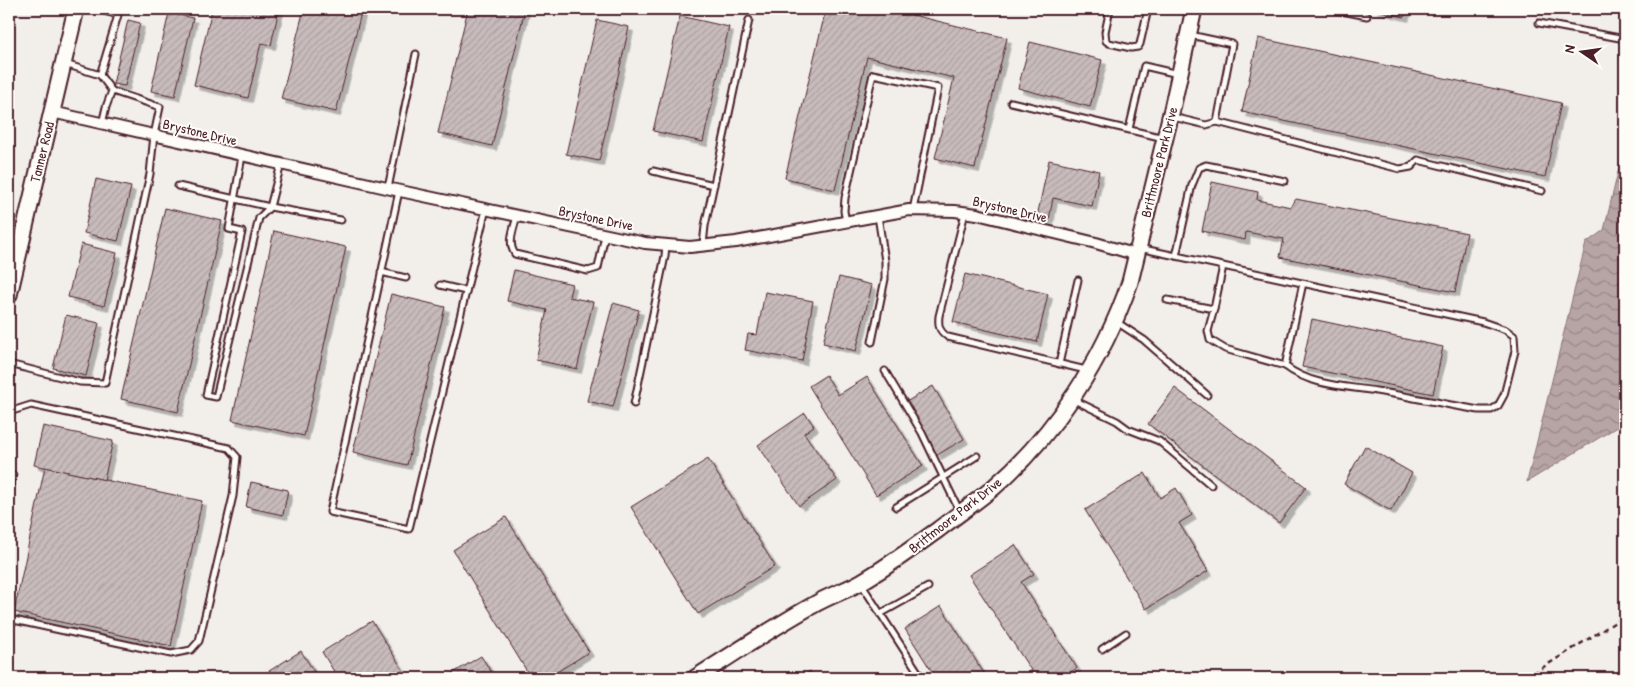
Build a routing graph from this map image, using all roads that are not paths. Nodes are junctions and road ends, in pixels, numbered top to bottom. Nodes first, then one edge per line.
1 (76, 9) edge
2 (97, 9) edge
3 (1110, 9) edge
4 (1148, 9) edge
5 (1194, 9) edge
6 (1332, 9) edge
7 (1367, 16) dead end
8 (749, 20) dead end
9 (1539, 23) dead end
10 (1188, 35) junction
11 (1625, 39) edge
12 (416, 54) dead end
13 (63, 63) junction
14 (100, 75) junction
15 (1180, 75) junction
16 (112, 91) junction
17 (1011, 102) dead end
18 (52, 112) junction
19 (1170, 116) junction
20 (1217, 122) junction
21 (102, 124) junction
22 (1130, 130) junction
23 (154, 136) junction
24 (1165, 138) junction
25 (242, 155) junction
26 (281, 164) junction
27 (653, 171) dead end
28 (1285, 181) dead end
29 (714, 185) junction
30 (178, 186) dead end
31 (393, 190) junction
32 (1542, 191) dead end
33 (235, 199) junction
34 (270, 207) junction
35 (486, 209) junction
36 (913, 210) junction
37 (965, 213) junction
38 (517, 216) junction
39 (878, 216) junction
40 (341, 220) dead end
41 (846, 222) junction
42 (605, 234) junction
43 (666, 244) junction
44 (703, 245) junction
45 (1138, 252) junction
46 (1176, 256) junction
47 (1223, 266) junction
48 (381, 272) junction
49 (232, 278) junction
50 (406, 278) dead end
51 (1078, 280) dead end
52 (244, 281) junction
53 (1302, 284) junction
54 (440, 285) dead end
55 (466, 291) junction
56 (9, 295) edge
57 (1167, 300) dead end
58 (1214, 309) junction
59 (1115, 320) junction
60 (872, 342) dead end
61 (9, 364) edge
62 (1059, 364) junction
63 (1285, 366) junction
64 (885, 371) dead end
65 (1089, 371) junction
66 (1207, 395) dead end
67 (1071, 399) junction
68 (634, 404) dead end
69 (9, 412) edge
70 (977, 456) dead end
71 (13, 475) dead end
72 (943, 479) junction
73 (1211, 485) dead end
74 (9, 491) edge
75 (896, 507) dead end
76 (960, 513) junction
77 (861, 582) junction
78 (928, 587) dead end
79 (880, 614) junction
80 (9, 619) edge
81 (1126, 633) dead end
82 (1102, 649) dead end
83 (694, 678) edge
84 (922, 678) edge

1 - 13 street, Tanner Road
2 - 14 lane
3 - 4 lane
5 - 10 street, Brittmoore Park Drive
6 - 7 lane
8 - 29 lane
9 - 11 lane
10 - 15 street, Brittmoore Park Drive
10 - 20 lane
12 - 31 lane
13 - 14 lane
13 - 18 street, Tanner Road
14 - 16 lane
15 - 19 street, Brittmoore Park Drive
15 - 22 lane
16 - 21 lane
16 - 23 lane
17 - 22 lane
18 - 21 street, Brystone Drive
18 - 56 street, Tanner Road
19 - 20 lane
19 - 24 street, Brittmoore Park Drive
20 - 32 lane
21 - 23 street, Brystone Drive
22 - 24 lane
23 - 25 street, Brystone Drive
23 - 61 lane
24 - 45 street, Brittmoore Park Drive
25 - 26 street, Brystone Drive
25 - 33 lane
26 - 31 street, Brystone Drive
26 - 34 lane
27 - 29 lane
28 - 46 lane
29 - 44 lane
30 - 33 lane
31 - 35 street, Brystone Drive
31 - 48 lane
33 - 34 lane
33 - 49 lane
34 - 40 lane
34 - 52 lane
35 - 38 street, Brystone Drive
35 - 55 lane
36 - 37 street, Brystone Drive
36 - 39 street, Brystone Drive
36 - 41 lane
37 - 45 street, Brystone Drive
37 - 62 lane
38 - 42 street, Brystone Drive
38 - 42 lane
39 - 41 street, Brystone Drive
39 - 60 lane
41 - 44 street, Brystone Drive
42 - 43 street, Brystone Drive
43 - 44 street, Brystone Drive
43 - 68 lane
45 - 46 lane
45 - 59 street, Brittmoore Park Drive
46 - 47 lane
47 - 53 lane
47 - 58 lane
48 - 50 lane
48 - 55 lane
49 - 52 lane
49 - 52 lane
51 - 62 lane
53 - 63 lane
53 - 63 lane
54 - 55 lane
57 - 58 lane
58 - 63 lane
59 - 65 street, Brittmoore Park Drive
59 - 66 lane
62 - 65 lane
64 - 72 lane
65 - 67 street, Brittmoore Park Drive
67 - 73 lane
67 - 76 street, Brittmoore Park Drive
69 - 80 lane
70 - 72 lane
71 - 74 lane
72 - 75 lane
72 - 76 lane
76 - 77 street, Brittmoore Park Drive
77 - 79 lane
77 - 83 street, Brittmoore Park Drive
78 - 79 lane
79 - 84 lane
81 - 82 lane

